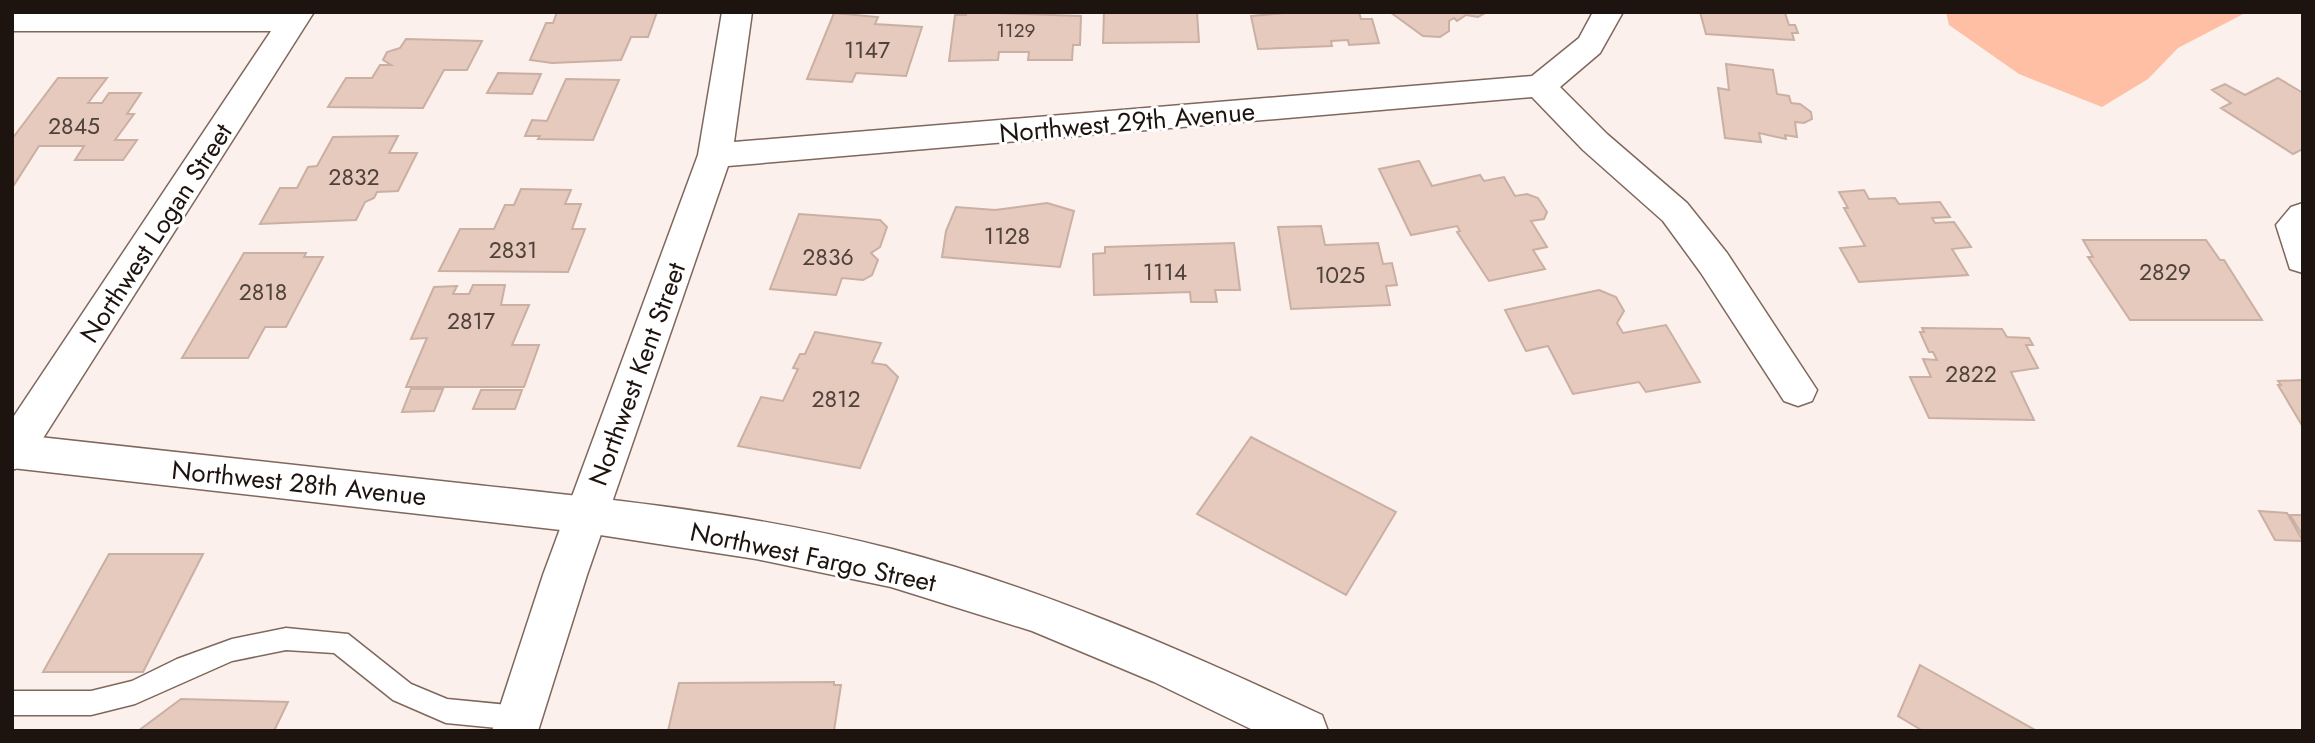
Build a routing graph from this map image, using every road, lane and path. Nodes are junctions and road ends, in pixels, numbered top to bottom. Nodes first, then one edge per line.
1 (737, 12) edge
2 (1608, 12) edge
3 (296, 17) edge
4 (12, 20) edge
5 (1539, 86) junction
6 (715, 155) junction
7 (2303, 216) edge
8 (2303, 260) edge
9 (1798, 390) dead end
10 (13, 452) edge
11 (587, 515) junction
12 (12, 704) edge
13 (517, 725) edge
14 (1305, 731) edge

1 - 6 street, Northwest Kent Street
2 - 5 street
3 - 4 street
3 - 10 street, Northwest Logan Street
5 - 6 street, Northwest 29th Avenue
5 - 9 street
6 - 11 street, Northwest Kent Street
7 - 8 street
10 - 11 street, Northwest 28th Avenue
11 - 13 street, Northwest Kent Street
11 - 14 street, Northwest Fargo Street
12 - 13 lane

